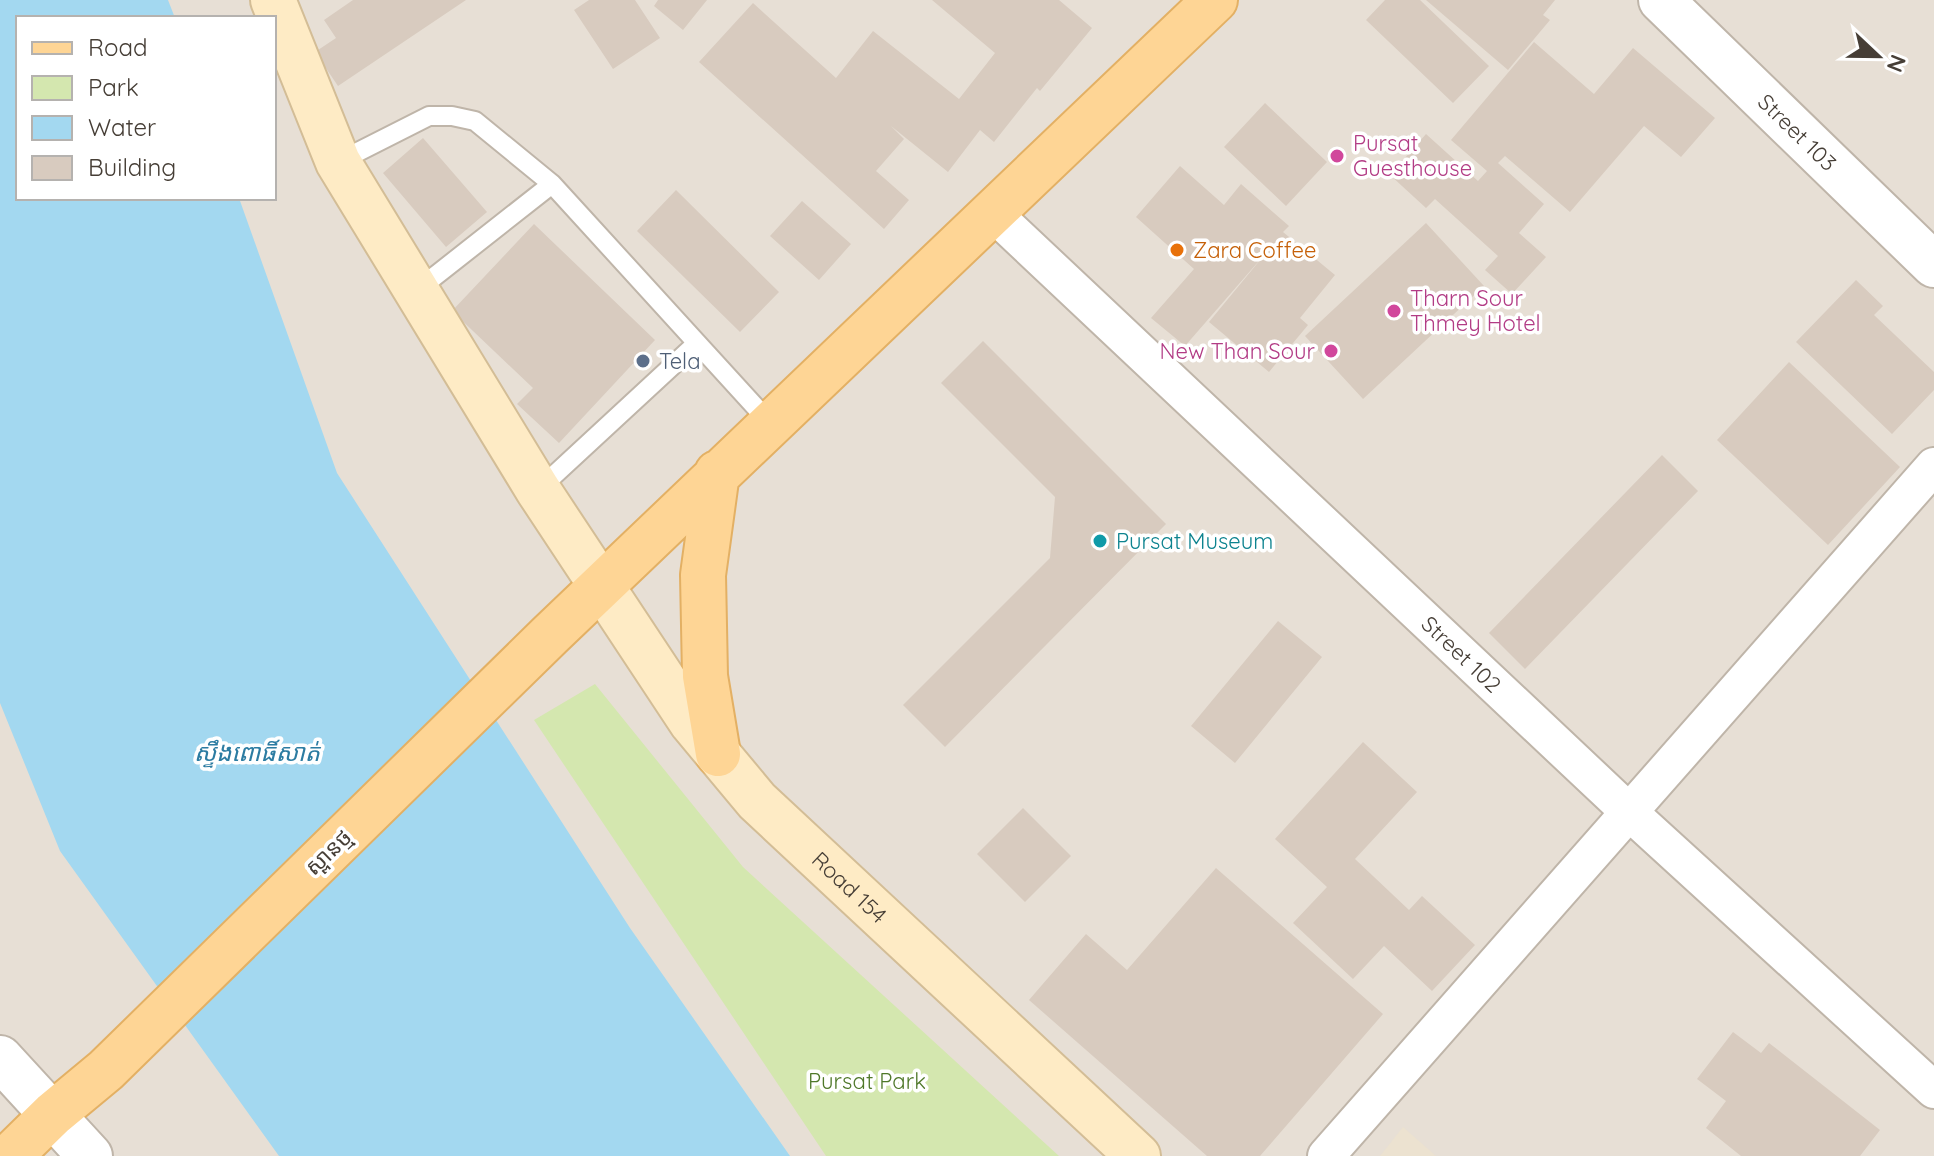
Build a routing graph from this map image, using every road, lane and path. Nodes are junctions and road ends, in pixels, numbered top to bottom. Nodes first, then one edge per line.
1 (273, 0) edge
2 (1215, 0) edge
3 (1661, 0) edge
4 (338, 162) junction
5 (552, 184) junction
6 (994, 214) junction
7 (1934, 265) edge
8 (416, 291) junction
9 (697, 343) junction
10 (771, 424) junction
11 (1934, 466) edge
12 (717, 473) junction
13 (538, 490) junction
14 (600, 587) junction
15 (718, 754) junction
16 (1628, 811) junction
17 (0, 1058) edge
18 (1934, 1090) edge
19 (53, 1114) junction
20 (10, 1156) edge
21 (90, 1156) edge
22 (1138, 1156) edge
23 (1326, 1156) edge

1 - 4 main road, Road 154
2 - 6 main road, ស្ពានថ្ម
3 - 7 street, Street 103
4 - 5 lane
4 - 8 main road, Road 154
5 - 8 lane
5 - 9 lane
6 - 10 main road, ស្ពានថ្ម
6 - 16 street, Street 102
8 - 13 main road, Road 154
9 - 10 lane
9 - 13 lane
10 - 12 main road, ស្ពានថ្ម
11 - 16 street
12 - 14 main road, ស្ពានថ្ម
12 - 15 main road
13 - 14 main road, Road 154
14 - 15 main road, Road 154
14 - 19 main road, ស្ពានថ្ម
15 - 22 main road, Road 154
16 - 18 street, Street 102
16 - 23 street
17 - 19 street
19 - 20 main road, ស្ពានថ្ម
19 - 21 street

